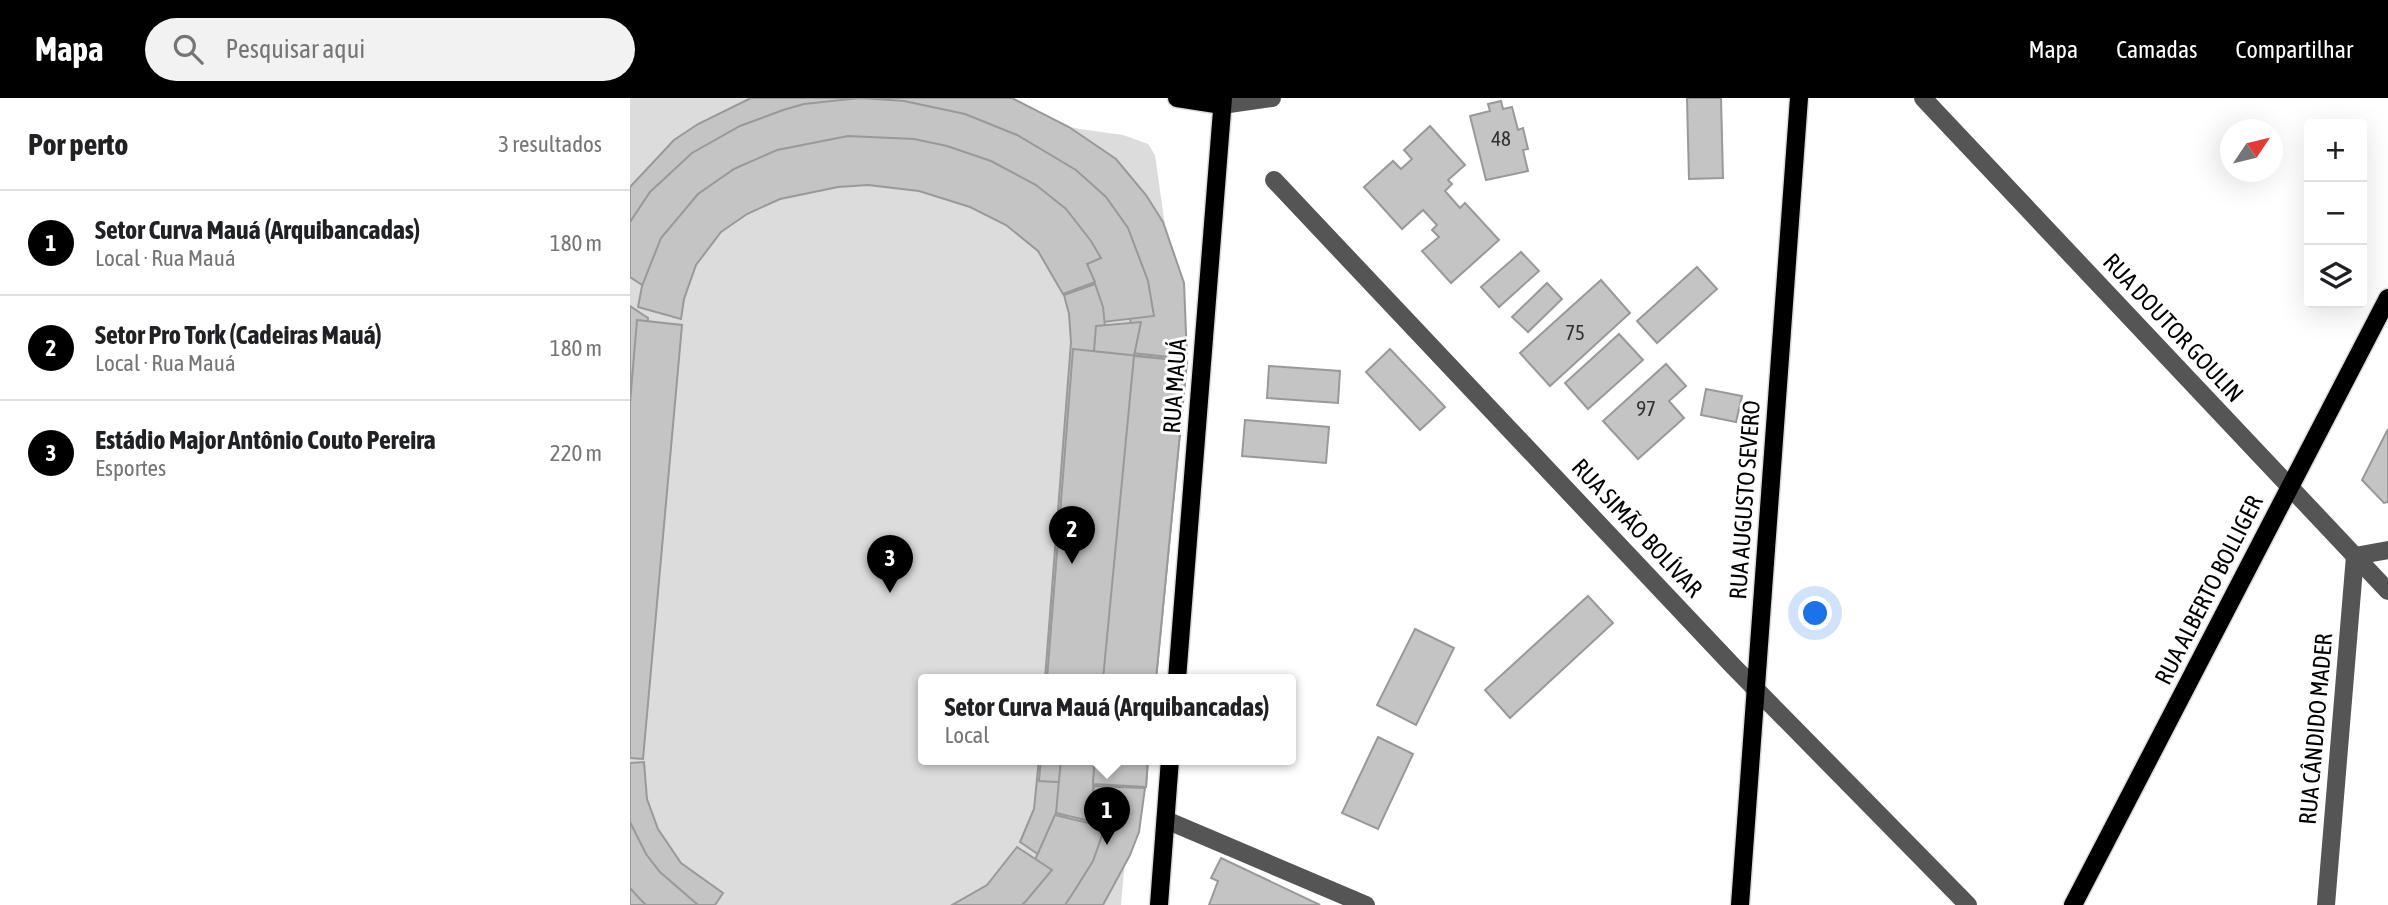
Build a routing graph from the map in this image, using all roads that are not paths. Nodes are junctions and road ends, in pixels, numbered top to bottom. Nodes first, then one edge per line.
1 (1177, 98) edge
2 (1272, 98) edge
3 (1799, 98) edge
4 (1923, 98) edge
5 (1222, 101) edge
6 (1274, 180) dead end
7 (2388, 298) edge
8 (2290, 488) junction
9 (2388, 551) edge
10 (2355, 556) junction
11 (2388, 591) edge
12 (1177, 674) edge
13 (1756, 689) junction
14 (1170, 765) edge
15 (1166, 820) junction
16 (1159, 905) edge
17 (1366, 905) edge
18 (1741, 905) edge
19 (1968, 905) edge
20 (2074, 905) edge
21 (2326, 905) edge

1 - 5 main road
2 - 5 street
3 - 13 main road, RUA AUGUSTO SEVERO
4 - 8 street, RUA DOUTOR GOULIN
5 - 12 main road, RUA MAUÁ
6 - 13 street, RUA SIMÃO BOLÍVAR
7 - 8 main road, RUA ALBERTO BOLLIGER
8 - 10 street, RUA DOUTOR GOULIN
8 - 20 main road, RUA ALBERTO BOLLIGER
9 - 10 street
10 - 11 street, RUA DOUTOR GOULIN
10 - 21 street, RUA CÂNDIDO MADER
13 - 18 main road, RUA AUGUSTO SEVERO
13 - 19 street, RUA SIMÃO BOLÍVAR
14 - 15 main road
15 - 16 main road
15 - 17 street

